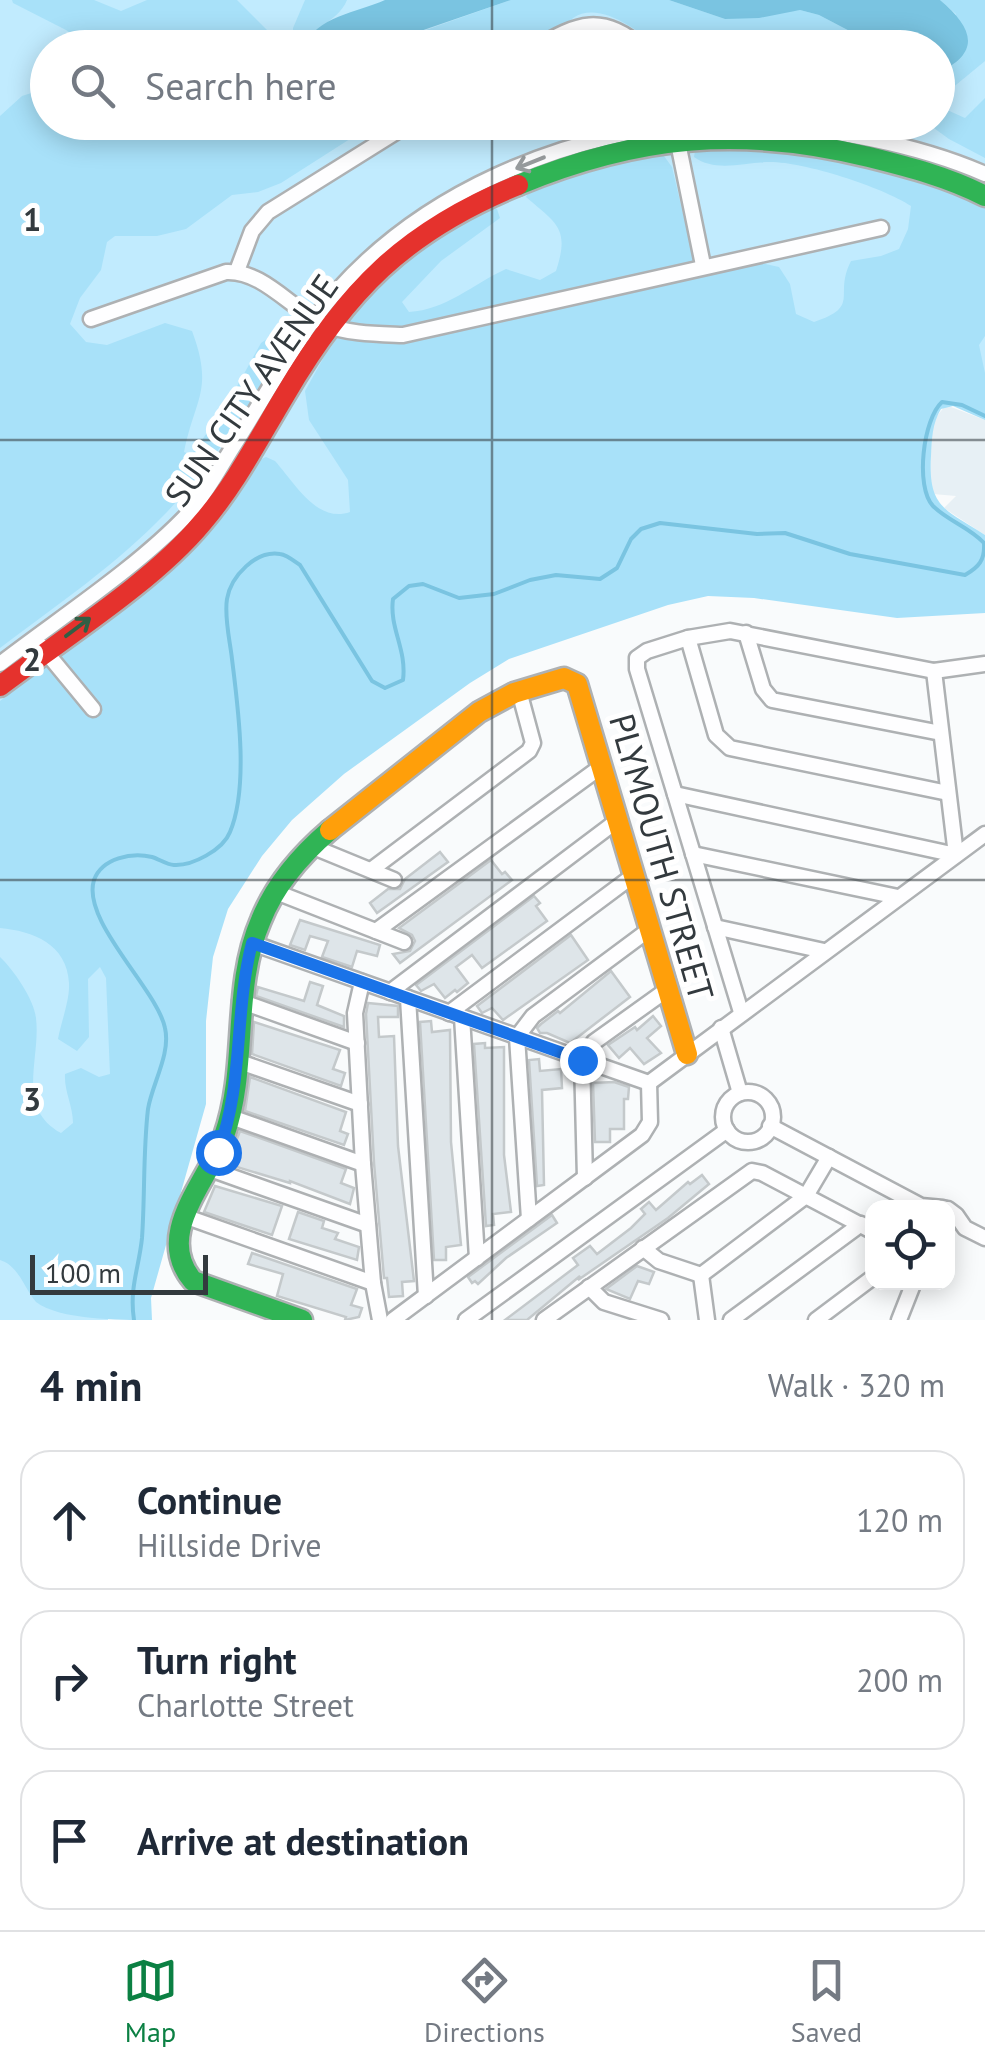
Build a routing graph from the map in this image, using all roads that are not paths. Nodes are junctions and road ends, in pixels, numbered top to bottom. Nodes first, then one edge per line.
1 (564, 30) edge
2 (613, 30) edge
3 (383, 140) edge
4 (645, 140) edge
5 (678, 140) edge
6 (775, 140) edge
7 (873, 140) edge
8 (982, 180) edge
9 (881, 228) dead end
10 (703, 265) junction
11 (236, 271) junction
12 (91, 319) dead end
13 (321, 322) junction
14 (746, 633) junction
15 (688, 638) junction
16 (40, 645) junction
17 (0, 664) edge
18 (985, 664) edge
19 (934, 671) junction
20 (0, 686) edge
21 (519, 691) junction
22 (93, 709) dead end
23 (941, 733) junction
24 (602, 766) junction
25 (948, 793) junction
26 (674, 794) junction
27 (618, 820) junction
28 (985, 834) edge
29 (312, 846) junction
30 (693, 854) junction
31 (956, 855) junction
32 (371, 870) junction
33 (634, 875) junction
34 (394, 880) dead end
35 (276, 892) junction
36 (898, 897) junction
37 (715, 927) junction
38 (650, 929) junction
39 (376, 932) junction
40 (404, 942) dead end
41 (252, 943) junction
42 (824, 952) junction
43 (362, 982) junction
44 (668, 989) junction
45 (390, 992) junction
46 (408, 998) junction
47 (240, 1001) junction
48 (741, 1012) junction
49 (455, 1015) junction
50 (721, 1028) junction
51 (517, 1037) junction
52 (357, 1043) junction
53 (687, 1054) junction
54 (237, 1060) junction
55 (582, 1060) junction
56 (649, 1083) junction
57 (740, 1093) junction
58 (360, 1104) junction
59 (231, 1117) junction
60 (770, 1126) junction
61 (727, 1130) junction
62 (829, 1158) junction
63 (363, 1164) junction
64 (210, 1169) junction
65 (584, 1178) junction
66 (806, 1196) junction
67 (909, 1200) edge
68 (955, 1213) edge
69 (184, 1216) junction
70 (529, 1220) junction
71 (368, 1225) junction
72 (865, 1227) edge
73 (965, 1228) junction
74 (865, 1229) edge
75 (955, 1229) edge
76 (985, 1238) edge
77 (643, 1248) junction
78 (477, 1258) junction
79 (701, 1275) junction
80 (373, 1283) junction
81 (865, 1283) edge
82 (589, 1288) junction
83 (911, 1290) edge
84 (426, 1296) junction
85 (302, 1320) edge
86 (380, 1320) edge
87 (394, 1320) edge
88 (466, 1320) edge
89 (544, 1320) edge
90 (662, 1320) edge
91 (707, 1320) edge
92 (731, 1320) edge
93 (816, 1320) edge
94 (898, 1320) edge

1 - 2 street
3 - 11 street
4 - 13 street, SUN CITY AVENUE
5 - 10 street
6 - 8 street, SUN CITY AVENUE
7 - 8 street, SUN CITY AVENUE
9 - 10 street
10 - 13 street
11 - 12 street
11 - 13 street
13 - 16 street, SUN CITY AVENUE
14 - 15 street
14 - 19 street
14 - 23 street
15 - 25 street
15 - 26 street
16 - 17 street, SUN CITY AVENUE
16 - 20 street, SUN CITY AVENUE
16 - 22 street
18 - 19 street
19 - 23 street
21 - 24 street, PLYMOUTH STREET
21 - 29 street
21 - 32 street
23 - 25 street
24 - 27 street, PLYMOUTH STREET
24 - 39 street
25 - 31 street
26 - 30 street
26 - 31 street
27 - 33 street, PLYMOUTH STREET
27 - 45 street
28 - 31 street
29 - 32 street
29 - 35 street
30 - 36 street
30 - 37 street
31 - 36 street
32 - 34 street
33 - 38 street, PLYMOUTH STREET
33 - 49 street
35 - 39 street
35 - 41 street
36 - 42 street
37 - 42 street
37 - 48 street
38 - 44 street, PLYMOUTH STREET
38 - 51 street
39 - 40 street
41 - 43 street
41 - 47 street
42 - 48 street
43 - 45 street
43 - 52 street
44 - 53 street, PLYMOUTH STREET
44 - 55 street
45 - 46 street
46 - 49 street
46 - 84 street
47 - 52 street
47 - 54 street
48 - 50 street
49 - 51 street
49 - 78 street
50 - 53 street
50 - 57 street
51 - 55 street
51 - 70 street
52 - 58 street
53 - 56 street
54 - 58 street
54 - 59 street
55 - 56 street
55 - 65 street
56 - 65 street
57 - 60 street
57 - 61 street
58 - 63 street
59 - 63 street
59 - 64 street
60 - 61 street
60 - 62 street
61 - 88 street
62 - 66 street
62 - 67 street
63 - 71 street
64 - 69 street
64 - 71 street
65 - 70 street
66 - 72 street
66 - 77 street
66 - 79 street
68 - 73 street
69 - 80 street
69 - 85 street
70 - 78 street
71 - 80 street
73 - 75 street
73 - 76 street
74 - 92 street
77 - 79 street
77 - 82 street
78 - 84 street
79 - 91 street
80 - 86 street
81 - 93 street
82 - 89 street
82 - 90 street
83 - 94 street
84 - 87 street

